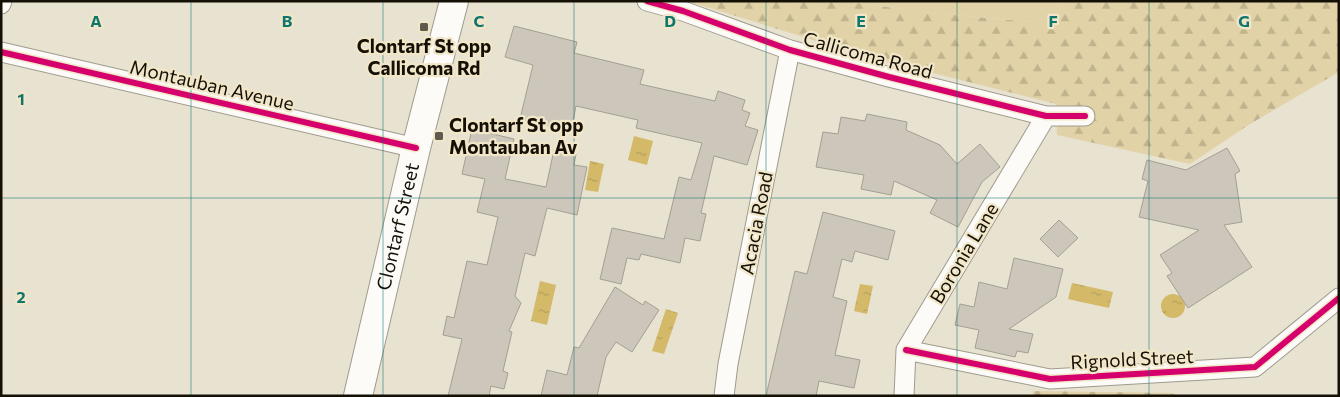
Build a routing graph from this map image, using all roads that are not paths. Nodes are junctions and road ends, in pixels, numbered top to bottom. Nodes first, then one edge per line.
1 (454, 1) edge
2 (647, 1) edge
3 (790, 50) junction
4 (1, 52) edge
5 (1046, 116) junction
6 (1086, 116) dead end
7 (416, 148) junction
8 (1339, 298) edge
9 (906, 350) junction
10 (358, 396) edge
11 (724, 396) edge
12 (904, 396) edge

1 - 7 main road, Clontarf Street
2 - 3 street, Callicoma Road
3 - 5 street, Callicoma Road
3 - 11 street, Acacia Road
4 - 7 street, Montauban Avenue
5 - 6 street, Callicoma Road
5 - 9 street, Boronia Lane
7 - 10 main road, Clontarf Street
8 - 9 street, Rignold Street
9 - 12 street, Boronia Lane

